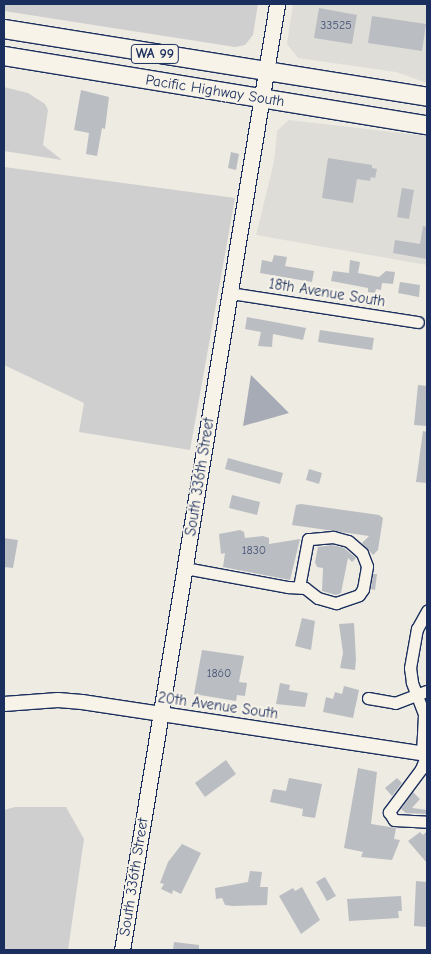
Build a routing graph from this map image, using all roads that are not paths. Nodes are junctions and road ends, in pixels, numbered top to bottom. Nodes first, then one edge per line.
1 (277, 4) edge
2 (4, 29) edge
3 (42, 36) junction
4 (4, 37) edge
5 (4, 56) edge
6 (267, 72) junction
7 (263, 98) junction
8 (427, 98) edge
9 (427, 124) edge
10 (230, 293) junction
11 (418, 322) dead end
12 (185, 568) junction
13 (299, 587) junction
14 (427, 611) edge
15 (422, 693) edge
16 (368, 698) dead end
17 (4, 704) edge
18 (163, 716) junction
19 (425, 754) edge
20 (427, 822) edge
21 (122, 950) edge

1 - 6 main road, South 336th Street
2 - 3 main road, Pacific Highway South / WA 99
3 - 4 main road
3 - 6 main road, Pacific Highway South / WA 99
5 - 7 main road, Pacific Highway South / WA 99
6 - 7 main road, South 336th Street
6 - 8 main road, Pacific Highway South / WA 99
7 - 9 main road, Pacific Highway South / WA 99
7 - 10 main road, South 336th Street
10 - 11 street, 18th Avenue South
10 - 12 main road, South 336th Street
12 - 13 street
12 - 18 main road, South 336th Street
13 - 13 street
14 - 15 street
15 - 16 street
15 - 19 street
17 - 18 street, 20th Avenue South
18 - 19 street, 20th Avenue South
18 - 21 main road, South 336th Street
19 - 20 street

